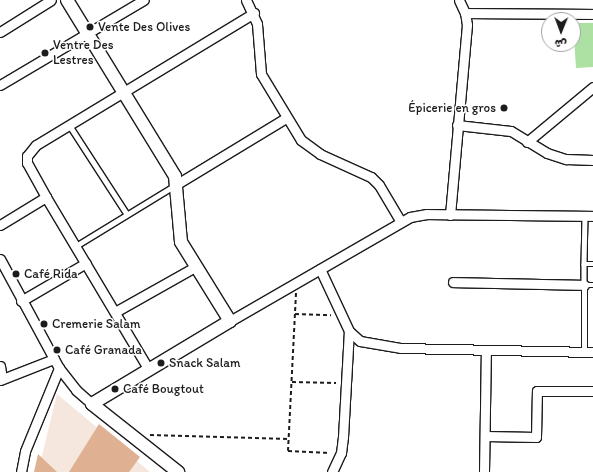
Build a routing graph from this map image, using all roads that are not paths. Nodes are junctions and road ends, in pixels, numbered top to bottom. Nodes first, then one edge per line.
1 (51, 0) edge
2 (67, 0) edge
3 (144, 0) edge
4 (246, 0) edge
5 (460, 0) edge
6 (254, 13) junction
7 (465, 13) junction
8 (593, 14) edge
9 (0, 32) edge
10 (87, 34) junction
11 (0, 85) edge
12 (593, 87) edge
13 (124, 92) junction
14 (286, 118) junction
15 (457, 125) junction
16 (70, 126) junction
17 (527, 142) junction
18 (593, 160) edge
19 (177, 184) junction
20 (46, 198) junction
21 (127, 214) junction
22 (450, 215) junction
23 (589, 216) edge
24 (400, 222) junction
25 (0, 225) edge
26 (76, 246) junction
27 (0, 259) edge
28 (86, 263) junction
29 (584, 264) junction
30 (593, 264) edge
31 (194, 267) junction
32 (320, 269) junction
33 (453, 282) dead end
34 (588, 285) edge
35 (21, 302) junction
36 (115, 312) junction
37 (230, 321) junction
38 (349, 331) junction
39 (486, 350) junction
40 (588, 352) edge
41 (54, 359) junction
42 (0, 366) edge
43 (58, 368) junction
44 (149, 370) junction
45 (1, 379) edge
46 (593, 391) edge
47 (92, 404) junction
48 (485, 436) junction
49 (21, 472) edge
50 (178, 472) edge
51 (332, 472) edge
52 (484, 472) edge

1 - 9 street
2 - 10 street
3 - 10 street
4 - 6 street
5 - 7 street
6 - 13 street
6 - 14 street
7 - 8 street
7 - 15 street
10 - 11 street
10 - 13 street
12 - 17 street
13 - 16 street
13 - 19 street
14 - 19 street
14 - 24 street
15 - 17 street
15 - 22 street
16 - 20 street
16 - 21 lane
17 - 18 street
19 - 21 lane
19 - 31 street
20 - 25 street
20 - 26 street
21 - 26 lane
22 - 23 street
22 - 24 street
23 - 29 lane
24 - 32 street
26 - 28 street
27 - 35 street
28 - 35 street
28 - 36 street
29 - 30 lane
29 - 34 lane
31 - 36 street
31 - 37 street
32 - 37 street
32 - 38 street
33 - 34 street
34 - 40 lane
35 - 41 street
36 - 44 street
37 - 44 street
38 - 39 street
38 - 51 street
39 - 40 street
39 - 48 street
41 - 43 street
41 - 45 street
42 - 45 street
43 - 47 street
43 - 49 street
44 - 47 street
46 - 48 street
47 - 50 street
48 - 52 street

